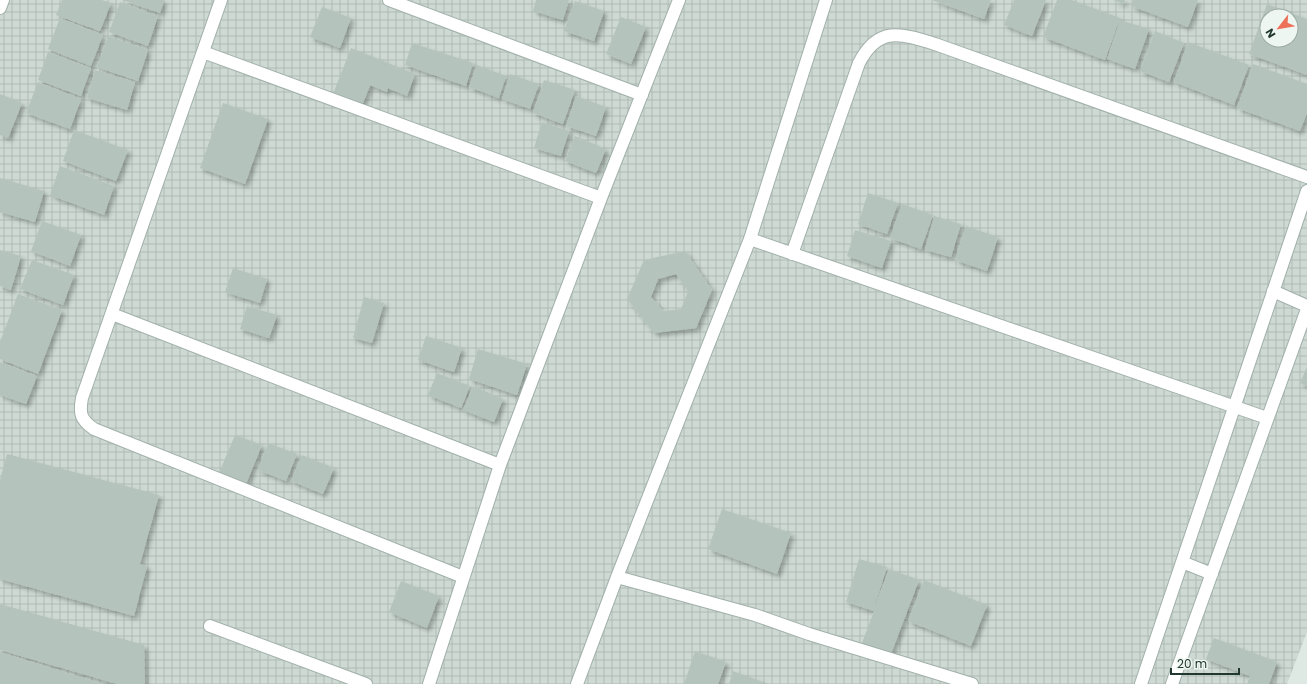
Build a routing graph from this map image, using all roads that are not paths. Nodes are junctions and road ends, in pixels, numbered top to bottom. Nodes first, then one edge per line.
1 (3, 0) edge
2 (222, 0) edge
3 (389, 0) edge
4 (679, 0) edge
5 (826, 0) edge
6 (0, 8) edge
7 (204, 52) junction
8 (642, 95) junction
9 (1307, 177) edge
10 (1307, 191) edge
11 (601, 198) junction
12 (750, 239) junction
13 (792, 254) junction
14 (1273, 291) junction
15 (1307, 306) edge
16 (1307, 309) edge
17 (112, 314) junction
18 (1234, 406) junction
19 (1267, 418) junction
20 (500, 465) junction
21 (1182, 562) junction
22 (1212, 574) junction
23 (463, 577) junction
24 (617, 578) junction
25 (210, 626) dead end
26 (366, 684) edge
27 (429, 684) edge
28 (578, 684) edge
29 (972, 684) edge
30 (1141, 684) edge
31 (1172, 684) edge

1 - 6 lane
2 - 7 lane
3 - 8 lane
4 - 8 lane
5 - 12 lane
7 - 11 lane
7 - 17 lane
8 - 11 lane
9 - 13 lane
10 - 14 lane
11 - 20 lane
12 - 13 lane
12 - 24 lane
13 - 18 lane
14 - 15 lane
14 - 18 lane
16 - 19 lane
17 - 20 lane
17 - 23 lane
18 - 19 lane
18 - 21 lane
19 - 22 lane
20 - 23 lane
21 - 22 lane
21 - 30 lane
22 - 31 lane
23 - 27 lane
24 - 28 lane
24 - 29 lane
25 - 26 lane

